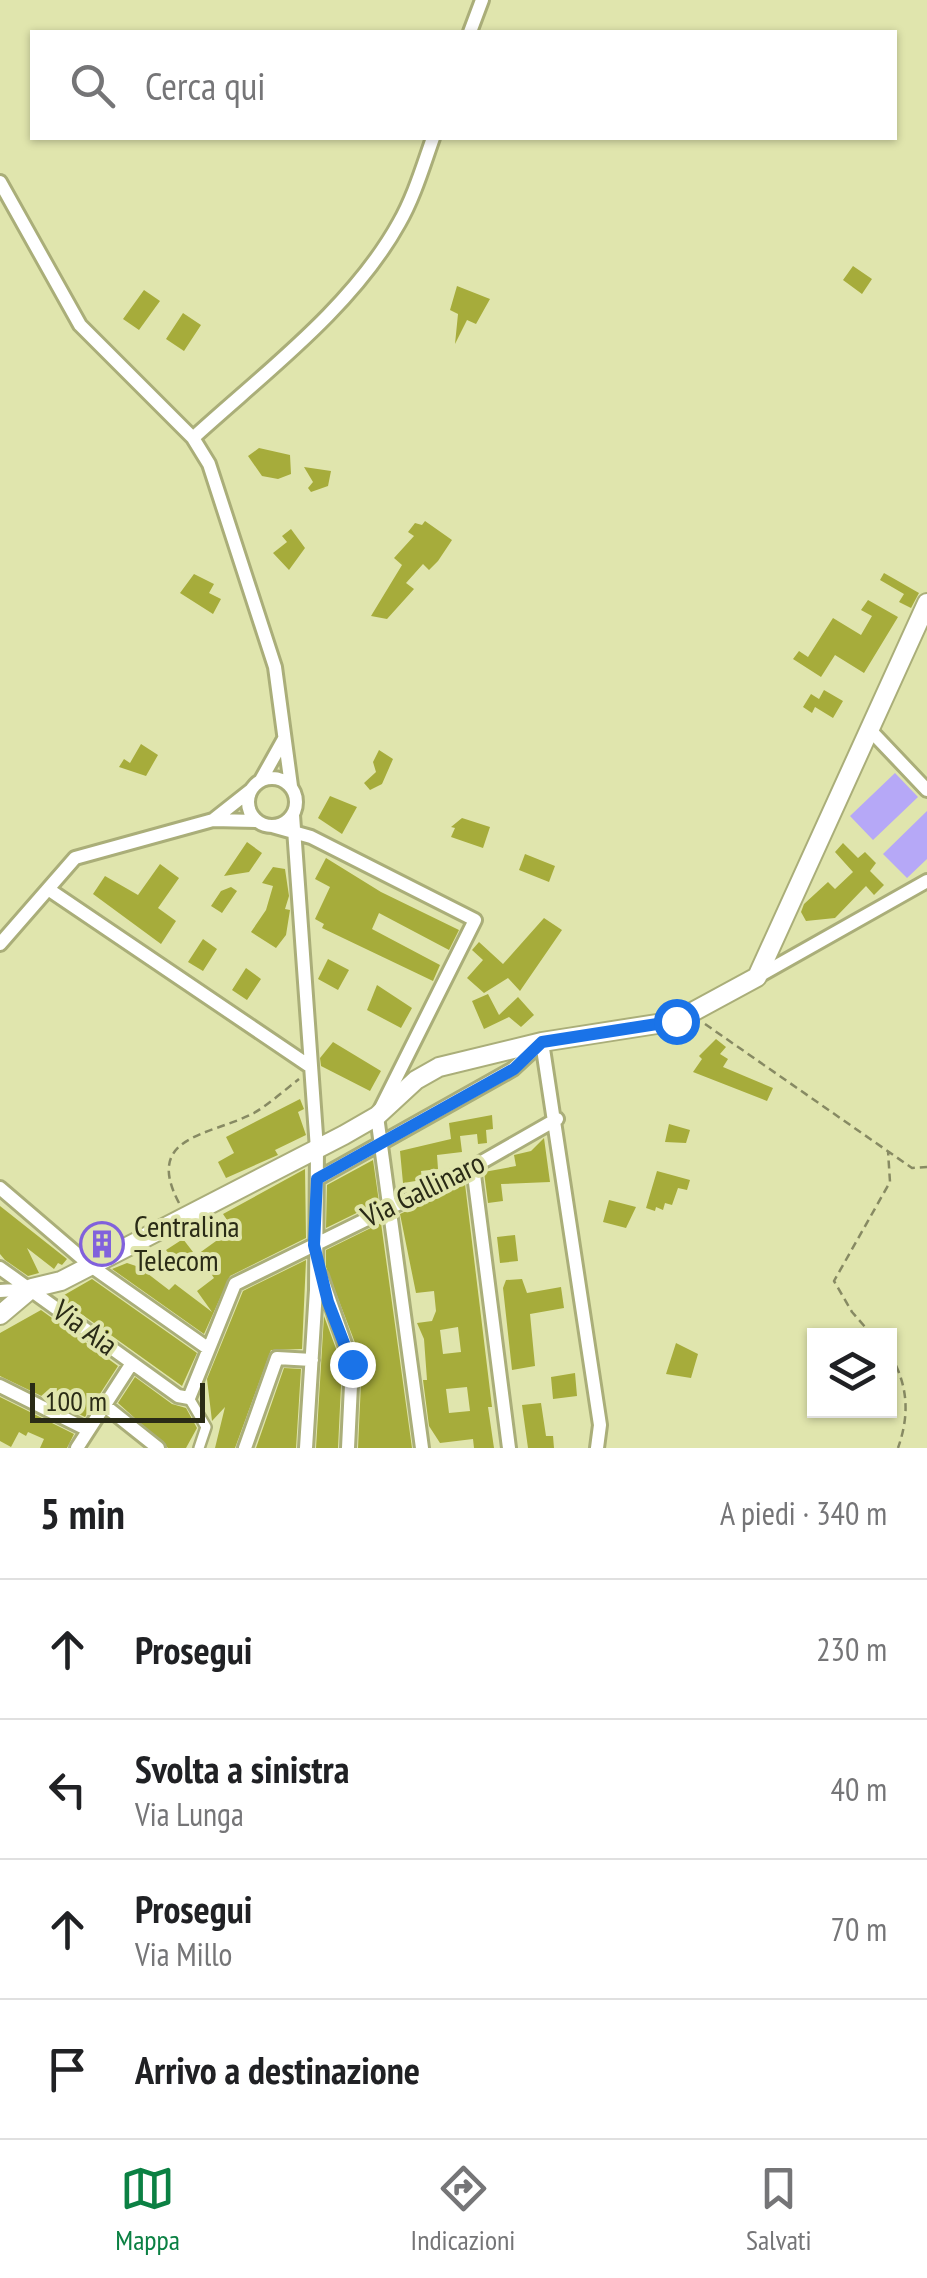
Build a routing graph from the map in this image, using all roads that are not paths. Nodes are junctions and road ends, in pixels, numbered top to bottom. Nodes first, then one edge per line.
1 (482, 0) edge
2 (471, 30) edge
3 (432, 140) edge
4 (0, 182) edge
5 (193, 438) junction
6 (927, 603) edge
7 (870, 730) junction
8 (284, 739) junction
9 (256, 785) junction
10 (291, 786) junction
11 (927, 790) edge
12 (293, 815) junction
13 (213, 820) junction
14 (257, 821) junction
15 (272, 826) junction
16 (297, 837) junction
17 (927, 881) edge
18 (48, 889) junction
19 (0, 944) edge
20 (758, 978) junction
21 (542, 1042) junction
22 (308, 1065) junction
23 (377, 1116) junction
24 (557, 1118) junction
25 (380, 1143) junction
26 (317, 1149) junction
27 (473, 1167) junction
28 (317, 1179) junction
29 (0, 1188) edge
30 (391, 1204) junction
31 (314, 1245) junction
32 (0, 1268) edge
33 (95, 1268) junction
34 (32, 1288) junction
35 (0, 1291) edge
36 (0, 1315) edge
37 (206, 1346) junction
38 (312, 1360) junction
39 (132, 1362) junction
40 (0, 1386) edge
41 (190, 1398) junction
42 (104, 1405) junction
43 (88, 1430) junction
44 (76, 1448) edge
45 (158, 1448) edge
46 (199, 1448) edge
47 (245, 1448) edge
48 (306, 1448) edge
49 (348, 1448) edge
50 (422, 1448) edge
51 (509, 1448) edge
52 (597, 1448) edge

1 - 2 street
3 - 5 street
4 - 5 street
5 - 8 street
6 - 7 main road
7 - 11 street
7 - 20 main road
8 - 9 street
8 - 10 street
9 - 10 street
9 - 13 street
9 - 14 street
10 - 12 street
12 - 15 street
12 - 16 street
13 - 14 street
13 - 18 street
14 - 15 street
15 - 16 street
16 - 22 street
16 - 23 street
17 - 20 street
18 - 19 street
18 - 22 street
20 - 21 main road
21 - 23 main road
21 - 24 street
21 - 25 street
22 - 26 street
23 - 25 street
23 - 26 main road
24 - 27 street, Via Gallinaro
24 - 52 street
25 - 28 street
25 - 30 street
26 - 28 street
26 - 33 main road
27 - 30 street, Via Gallinaro
27 - 51 street
28 - 31 street
29 - 33 street
30 - 31 street, Via Gallinaro
30 - 50 street
31 - 37 street, Via Gallinaro
31 - 38 street
31 - 49 street
32 - 34 street, Via Aia
33 - 34 main road
33 - 37 street
34 - 35 street
34 - 36 main road
34 - 39 street, Via Aia
37 - 41 street, Via Gallinaro
38 - 47 street
38 - 48 street
39 - 41 street, Via Aia
39 - 42 street
40 - 43 street
41 - 46 street
42 - 43 street
42 - 45 street
43 - 44 street

